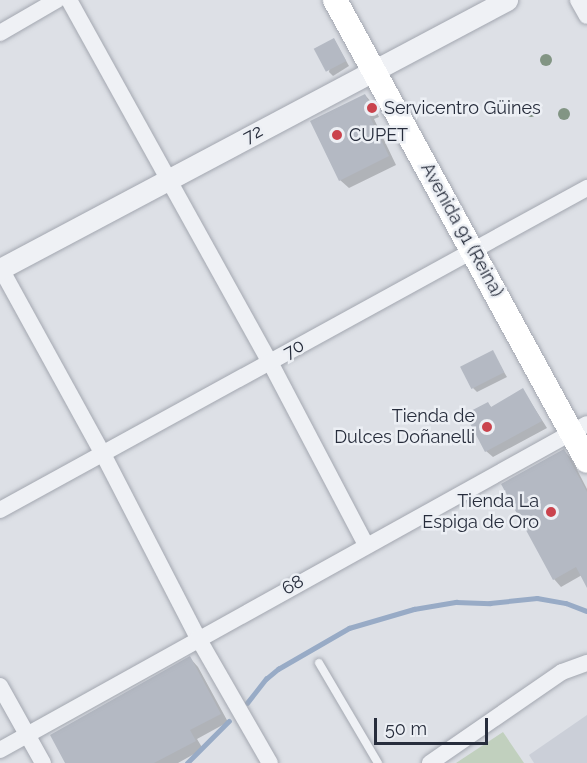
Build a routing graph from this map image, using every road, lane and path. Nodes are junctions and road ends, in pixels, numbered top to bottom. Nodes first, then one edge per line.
1 (57, 0) edge
2 (69, 0) edge
3 (335, 0) edge
4 (507, 0) edge
5 (578, 0) edge
6 (587, 15) edge
7 (0, 33) edge
8 (374, 70) junction
9 (168, 179) junction
10 (587, 188) edge
11 (473, 250) junction
12 (0, 268) edge
13 (270, 362) junction
14 (579, 429) edge
15 (103, 454) junction
16 (587, 461) edge
17 (0, 510) edge
18 (366, 544) junction
19 (198, 638) junction
20 (319, 663) dead end
21 (587, 663) edge
22 (0, 686) edge
23 (26, 735) junction
24 (0, 750) edge
25 (43, 763) edge
26 (270, 763) edge
27 (378, 763) edge
28 (430, 763) edge

1 - 7 street
2 - 9 street
3 - 8 main road, Avenida 91 (Reina)
4 - 8 street, 72
5 - 6 street
8 - 9 street, 72
8 - 11 main road, Avenida 91 (Reina)
9 - 12 street, 72
9 - 13 street
10 - 11 street, 70
11 - 13 street, 70
11 - 14 main road, Avenida 91 (Reina)
12 - 15 street
13 - 15 street, 70
13 - 18 street
14 - 16 main road, Avenida 91 (Reina)
14 - 18 street, 68
15 - 17 street, 70
15 - 19 street
18 - 19 street, 68
19 - 23 street, 68
19 - 26 street
20 - 27 lane
21 - 28 street
22 - 23 street
23 - 24 street, 68
23 - 25 street

